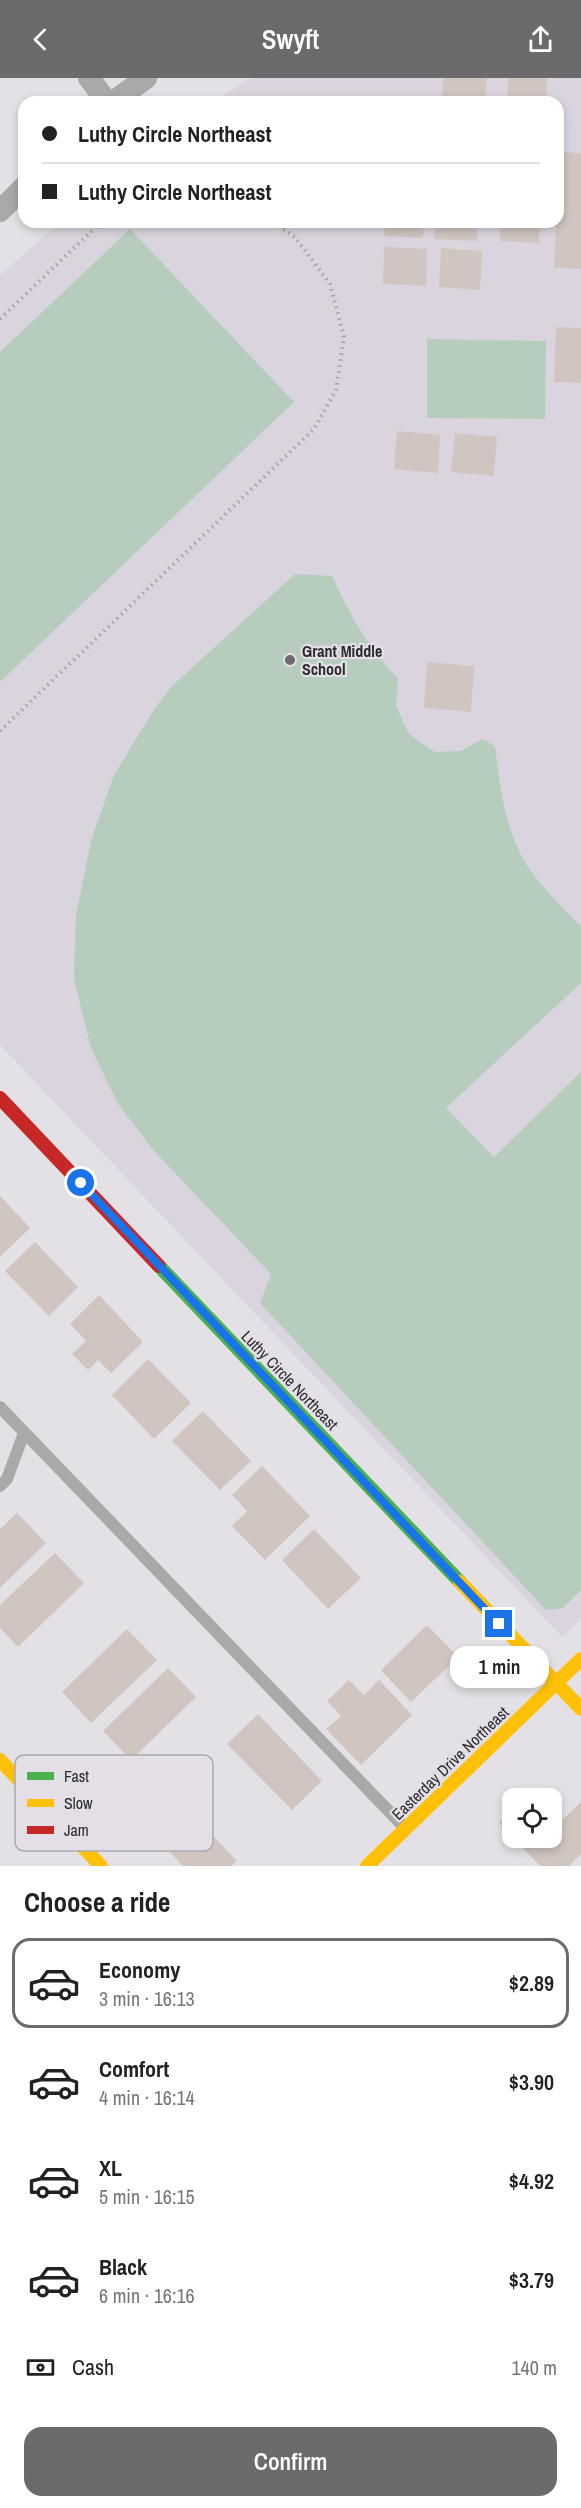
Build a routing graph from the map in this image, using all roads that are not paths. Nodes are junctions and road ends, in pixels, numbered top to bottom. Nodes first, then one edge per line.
1 (89, 78) edge
2 (146, 78) edge
3 (102, 96) edge
4 (121, 96) edge
5 (18, 194) edge
6 (0, 211) edge
7 (0, 1098) edge
8 (0, 1407) edge
9 (24, 1432) junction
10 (0, 1486) edge
11 (581, 1659) edge
12 (556, 1683) junction
13 (581, 1709) edge
14 (0, 1760) edge
15 (15, 1776) edge
16 (406, 1829) junction
17 (87, 1851) edge
18 (101, 1866) edge
19 (367, 1866) edge

1 - 3 street
2 - 4 street
5 - 6 street
7 - 12 street, Luthy Circle Northeast
8 - 9 lane
9 - 10 lane
9 - 16 lane
11 - 12 street, Easterday Drive Northeast
12 - 13 street, Luthy Circle Northeast
12 - 16 street, Easterday Drive Northeast
14 - 15 street
16 - 19 street, Easterday Drive Northeast
17 - 18 street

